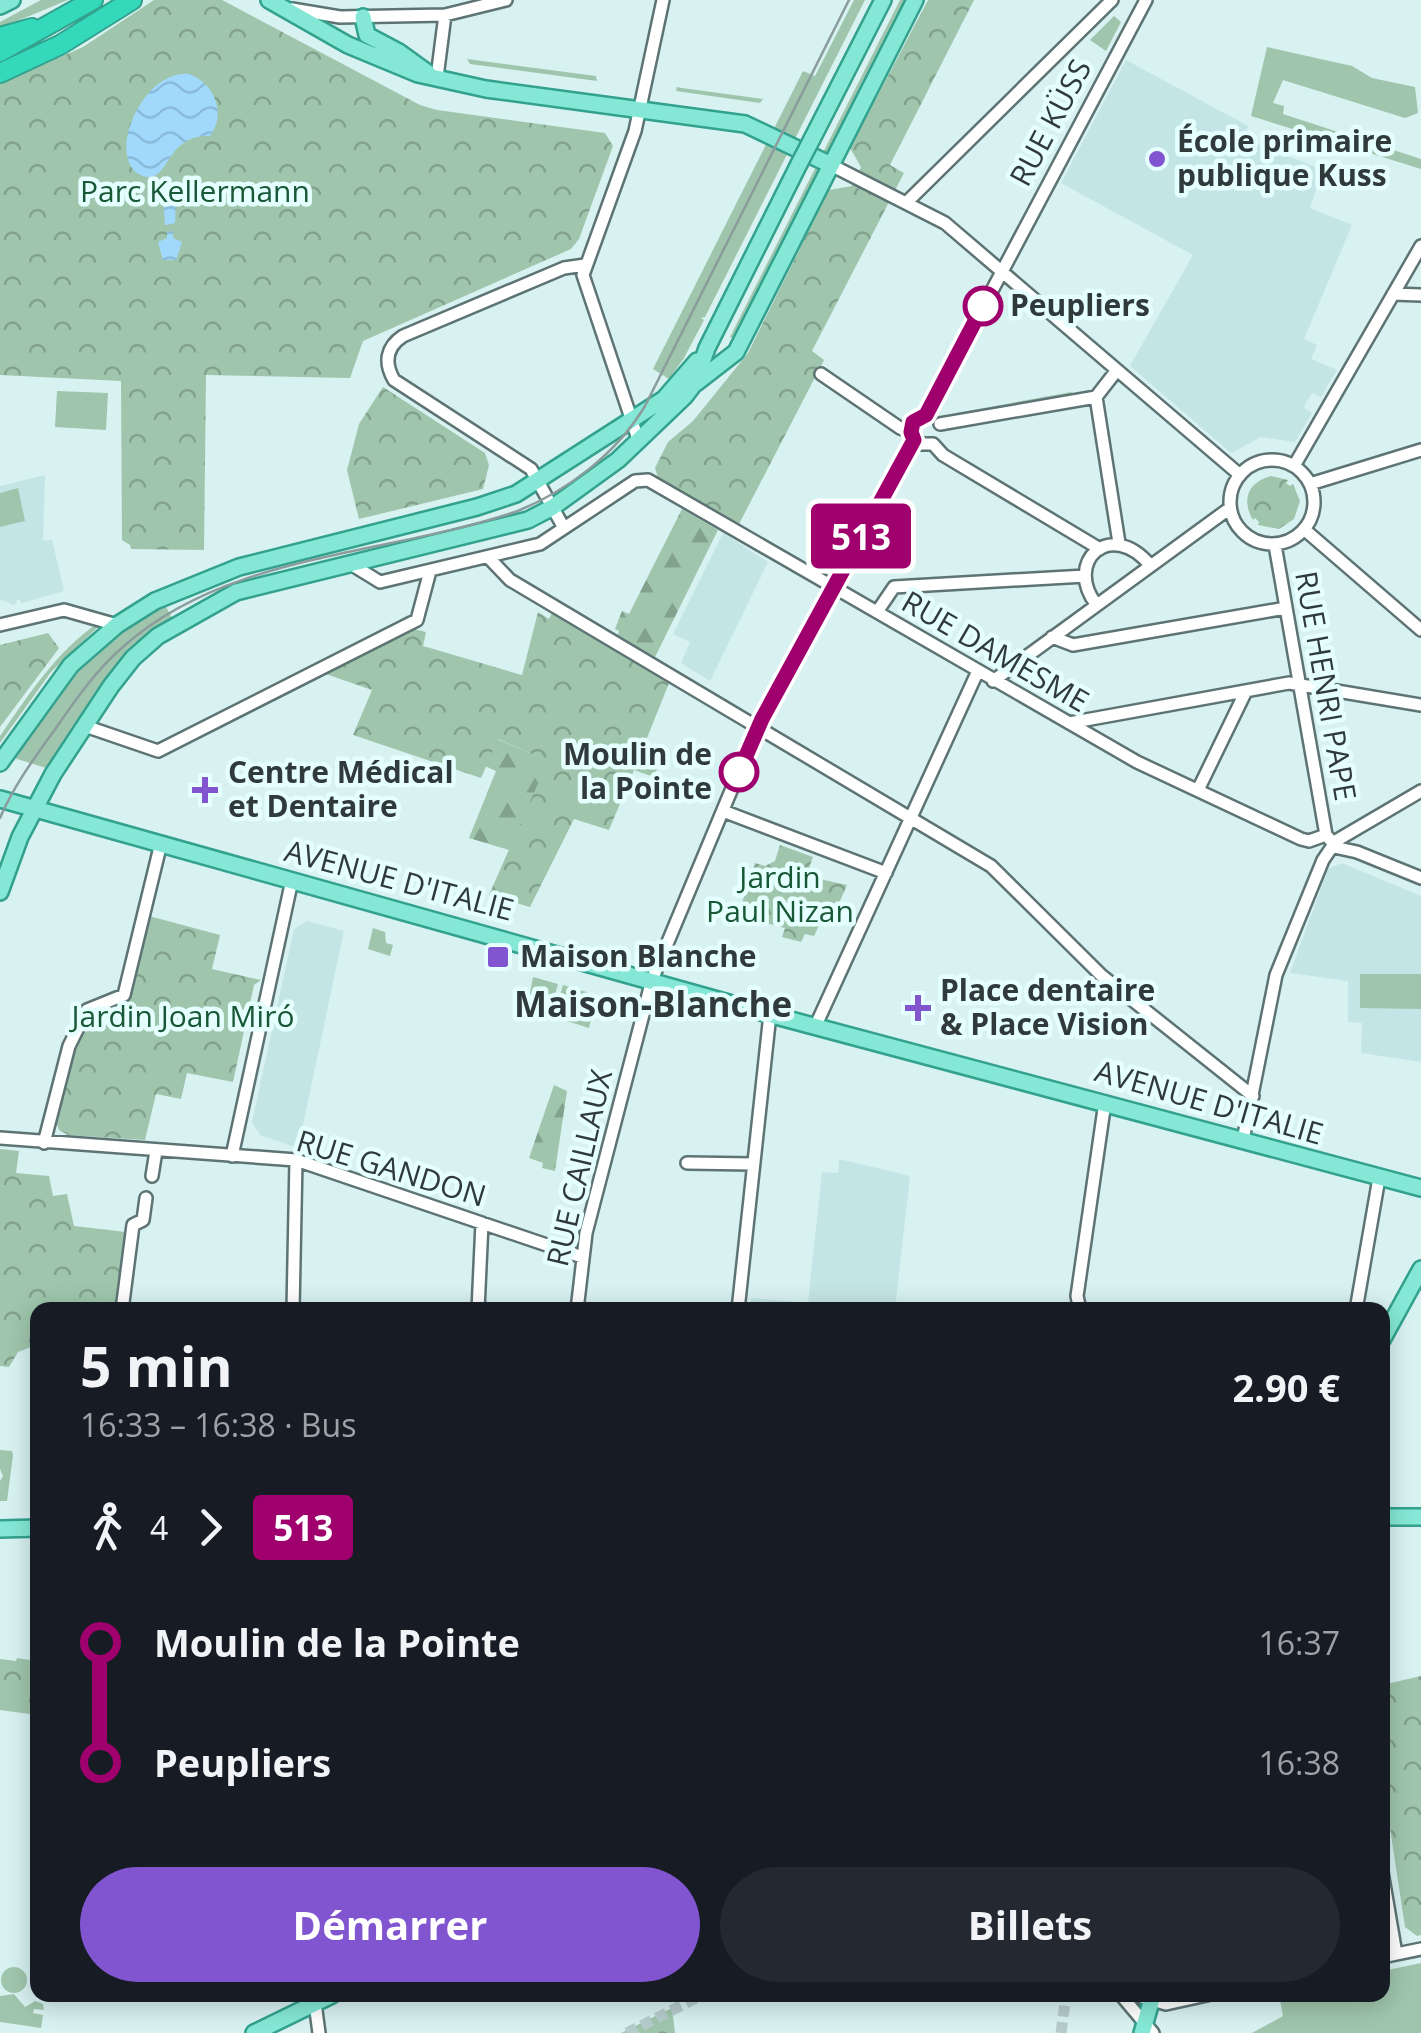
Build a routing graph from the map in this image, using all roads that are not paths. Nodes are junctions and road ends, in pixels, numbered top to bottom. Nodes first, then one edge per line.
1 (12, 0) edge
2 (93, 0) edge
3 (269, 0) edge
4 (506, 0) edge
5 (663, 0) edge
6 (883, 0) edge
7 (916, 0) edge
8 (1112, 0) edge
9 (1146, 0) edge
10 (126, 5) edge
11 (0, 6) edge
12 (288, 9) junction
13 (446, 15) junction
14 (363, 17) junction
15 (61, 20) junction
16 (0, 36) edge
17 (0, 52) edge
18 (0, 73) edge
19 (434, 76) junction
20 (639, 110) junction
21 (831, 165) junction
22 (908, 202) junction
23 (1421, 246) edge
24 (586, 264) junction
25 (1002, 271) junction
26 (1394, 294) junction
27 (1421, 296) edge
28 (707, 348) junction
29 (1117, 370) junction
30 (821, 374) dead end
31 (695, 383) junction
32 (1096, 397) junction
33 (926, 415) junction
34 (630, 420) junction
35 (940, 424) junction
36 (913, 436) junction
37 (639, 442) junction
38 (933, 444) junction
39 (1421, 450) edge
40 (1294, 466) junction
41 (1240, 475) junction
42 (539, 482) junction
43 (1310, 484) junction
44 (553, 507) junction
45 (1230, 508) junction
46 (564, 528) junction
47 (1305, 530) junction
48 (1119, 543) junction
49 (1276, 545) junction
50 (1100, 549) junction
51 (488, 558) junction
52 (349, 564) junction
53 (1150, 565) junction
54 (430, 572) junction
55 (1085, 576) junction
56 (834, 587) junction
57 (1096, 604) junction
58 (1286, 608) junction
59 (877, 612) junction
60 (0, 625) edge
61 (117, 625) junction
62 (1419, 625) edge
63 (1052, 636) junction
64 (978, 673) junction
65 (994, 681) junction
66 (1300, 683) junction
67 (1246, 691) junction
68 (1421, 705) edge
69 (1069, 723) junction
70 (85, 726) junction
71 (758, 726) junction
72 (0, 763) edge
73 (1198, 790) junction
74 (1421, 791) edge
75 (0, 799) edge
76 (34, 809) junction
77 (723, 811) junction
78 (912, 816) junction
79 (161, 843) junction
80 (1330, 845) junction
81 (886, 872) junction
82 (1421, 878) edge
83 (292, 880) junction
84 (0, 892) edge
85 (652, 980) junction
86 (770, 1014) junction
87 (816, 1025) junction
88 (1254, 1096) junction
89 (1105, 1102) junction
90 (0, 1138) edge
91 (1243, 1140) junction
92 (44, 1143) junction
93 (156, 1151) junction
94 (232, 1156) junction
95 (296, 1160) junction
96 (687, 1163) dead end
97 (753, 1164) junction
98 (152, 1176) dead end
99 (1379, 1178) junction
100 (1421, 1188) edge
101 (146, 1198) dead end
102 (482, 1224) junction
103 (582, 1257) junction
104 (1421, 1269) edge
105 (123, 1302) edge
106 (292, 1302) edge
107 (478, 1302) edge
108 (578, 1302) edge
109 (739, 1302) edge
110 (1079, 1302) edge
111 (1357, 1302) edge
112 (1390, 1325) edge
113 (1421, 1517) edge
114 (1390, 1518) edge
115 (0, 1528) edge
116 (30, 1528) edge
117 (1421, 1949) edge
118 (1390, 1956) edge
119 (319, 2002) edge
120 (1126, 2002) edge
121 (1151, 2002) edge
122 (315, 2004) junction
123 (1146, 2030) edge
124 (254, 2033) edge
125 (319, 2033) edge

1 - 11 main road
2 - 15 highway
3 - 12 main road
4 - 13 street
5 - 20 street
6 - 28 main road, bridge
7 - 21 main road
8 - 22 street
9 - 25 street, RUE KÜSS
10 - 18 highway
12 - 14 street
12 - 19 main road
13 - 14 street
13 - 19 street
14 - 19 main road
15 - 16 highway
15 - 17 highway
19 - 20 main road
20 - 21 main road
20 - 24 street
21 - 22 street
21 - 31 main road
22 - 25 street
23 - 26 street
24 - 34 street
24 - 42 street
25 - 29 street
25 - 33 street, RUE KÜSS
26 - 27 street
26 - 40 street
28 - 31 main road
28 - 34 main road
29 - 32 street
29 - 41 street
30 - 36 street
31 - 37 main road
32 - 35 street
32 - 48 street
33 - 35 street
33 - 36 street
34 - 37 street
34 - 42 main road
35 - 38 street
36 - 38 street
36 - 56 street, RUE CAILLAUX
37 - 44 main road
38 - 50 street
39 - 43 street
40 - 41 street
40 - 43 street
41 - 45 street
42 - 44 street
42 - 61 main road
43 - 47 street
44 - 46 street
44 - 52 main road
45 - 49 street
45 - 53 street
46 - 51 street
46 - 56 street, RUE DAMESME
47 - 49 street
47 - 62 street
48 - 50 street
48 - 53 street
49 - 58 street, RUE HENRI PAPE
50 - 55 street
51 - 54 street
51 - 71 street
52 - 54 street
52 - 70 main road
53 - 57 street
54 - 70 street
55 - 57 street
55 - 59 street
56 - 59 street, RUE DAMESME
56 - 71 street, RUE CAILLAUX
57 - 63 street
58 - 63 street
58 - 66 street, RUE HENRI PAPE
59 - 64 street, RUE DAMESME
60 - 61 street
61 - 72 main road
63 - 65 street
64 - 65 street, RUE DAMESME
64 - 78 street
65 - 69 street, RUE DAMESME
66 - 67 street
66 - 68 street
66 - 80 street, RUE HENRI PAPE
67 - 69 street
67 - 73 street
69 - 73 street, RUE DAMESME
70 - 76 main road
71 - 77 street, RUE CAILLAUX
71 - 78 street
73 - 80 street, RUE DAMESME
74 - 80 street
75 - 76 main road, AVENUE D'ITALIE
76 - 79 main road, AVENUE D'ITALIE
76 - 84 main road
77 - 81 street
77 - 85 street, RUE CAILLAUX
78 - 81 street
78 - 88 street
79 - 83 main road, AVENUE D'ITALIE
79 - 92 street
80 - 82 street, RUE DAMESME
80 - 88 street
81 - 87 street
83 - 85 main road, AVENUE D'ITALIE
83 - 94 street
85 - 86 main road, AVENUE D'ITALIE
85 - 103 street, RUE CAILLAUX
86 - 87 main road, AVENUE D'ITALIE
86 - 97 street
87 - 89 main road, AVENUE D'ITALIE
88 - 91 street
89 - 91 main road, AVENUE D'ITALIE
89 - 110 street
90 - 92 street, RUE GANDON
91 - 99 main road, AVENUE D'ITALIE
92 - 93 street, RUE GANDON
93 - 94 street, RUE GANDON
93 - 98 street
94 - 95 street, RUE GANDON
95 - 102 street, RUE GANDON
95 - 106 street
96 - 97 street
97 - 109 street
99 - 100 main road, AVENUE D'ITALIE
99 - 111 street
101 - 105 street
102 - 103 street, RUE GANDON
102 - 107 street
103 - 108 street, RUE CAILLAUX
104 - 112 main road
113 - 114 main road
115 - 116 main road
117 - 118 street
119 - 122 main road
120 - 123 street
121 - 123 main road
122 - 124 main road
122 - 125 street

